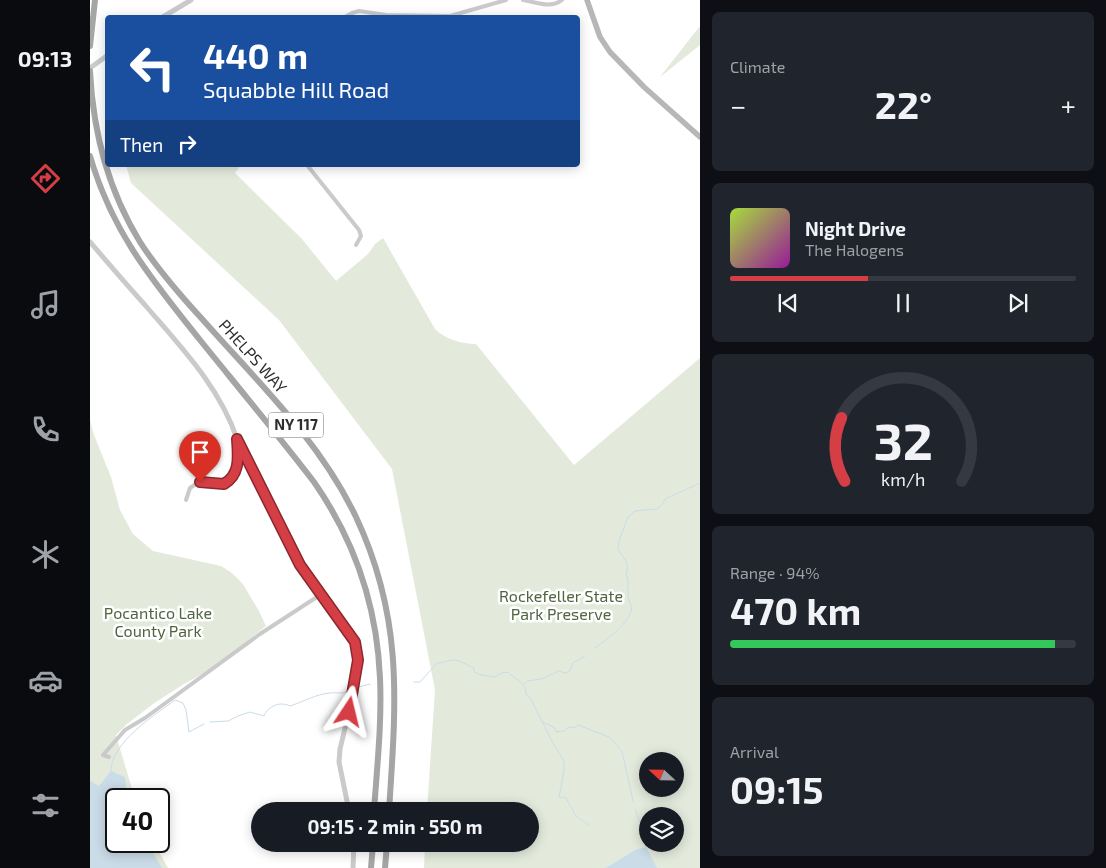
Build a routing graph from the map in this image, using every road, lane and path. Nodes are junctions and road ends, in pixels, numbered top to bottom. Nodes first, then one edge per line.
1 (95, 0) edge
2 (191, 0) edge
3 (506, 0) edge
4 (523, 0) edge
5 (562, 0) edge
6 (587, 0) edge
7 (166, 15) edge
8 (348, 15) edge
9 (388, 15) edge
10 (454, 15) edge
11 (90, 46) edge
12 (105, 57) edge
13 (90, 70) edge
14 (90, 81) edge
15 (700, 137) edge
16 (90, 156) edge
17 (105, 161) edge
18 (106, 167) edge
19 (309, 167) edge
20 (90, 242) edge
21 (356, 245) dead end
22 (237, 439) junction
23 (186, 500) dead end
24 (320, 594) junction
25 (109, 757) dead end
26 (347, 802) edge
27 (375, 802) edge
28 (390, 802) edge
29 (354, 852) edge
30 (373, 852) edge
31 (386, 852) edge
32 (353, 868) edge
33 (372, 868) edge
34 (385, 868) edge

1 - 11 main road
2 - 7 street
3 - 10 street
4 - 5 street
6 - 15 main road
8 - 9 street
12 - 13 street
13 - 14 main road, PHELPS WAY / NY 117
14 - 17 main road, PHELPS WAY / NY 117
16 - 27 main road, PHELPS WAY / NY 117
18 - 28 main road, PHELPS WAY / NY 117
19 - 21 street
20 - 22 street
22 - 23 street
22 - 24 street
24 - 25 street
24 - 26 street
29 - 32 street
30 - 33 main road
31 - 34 main road

